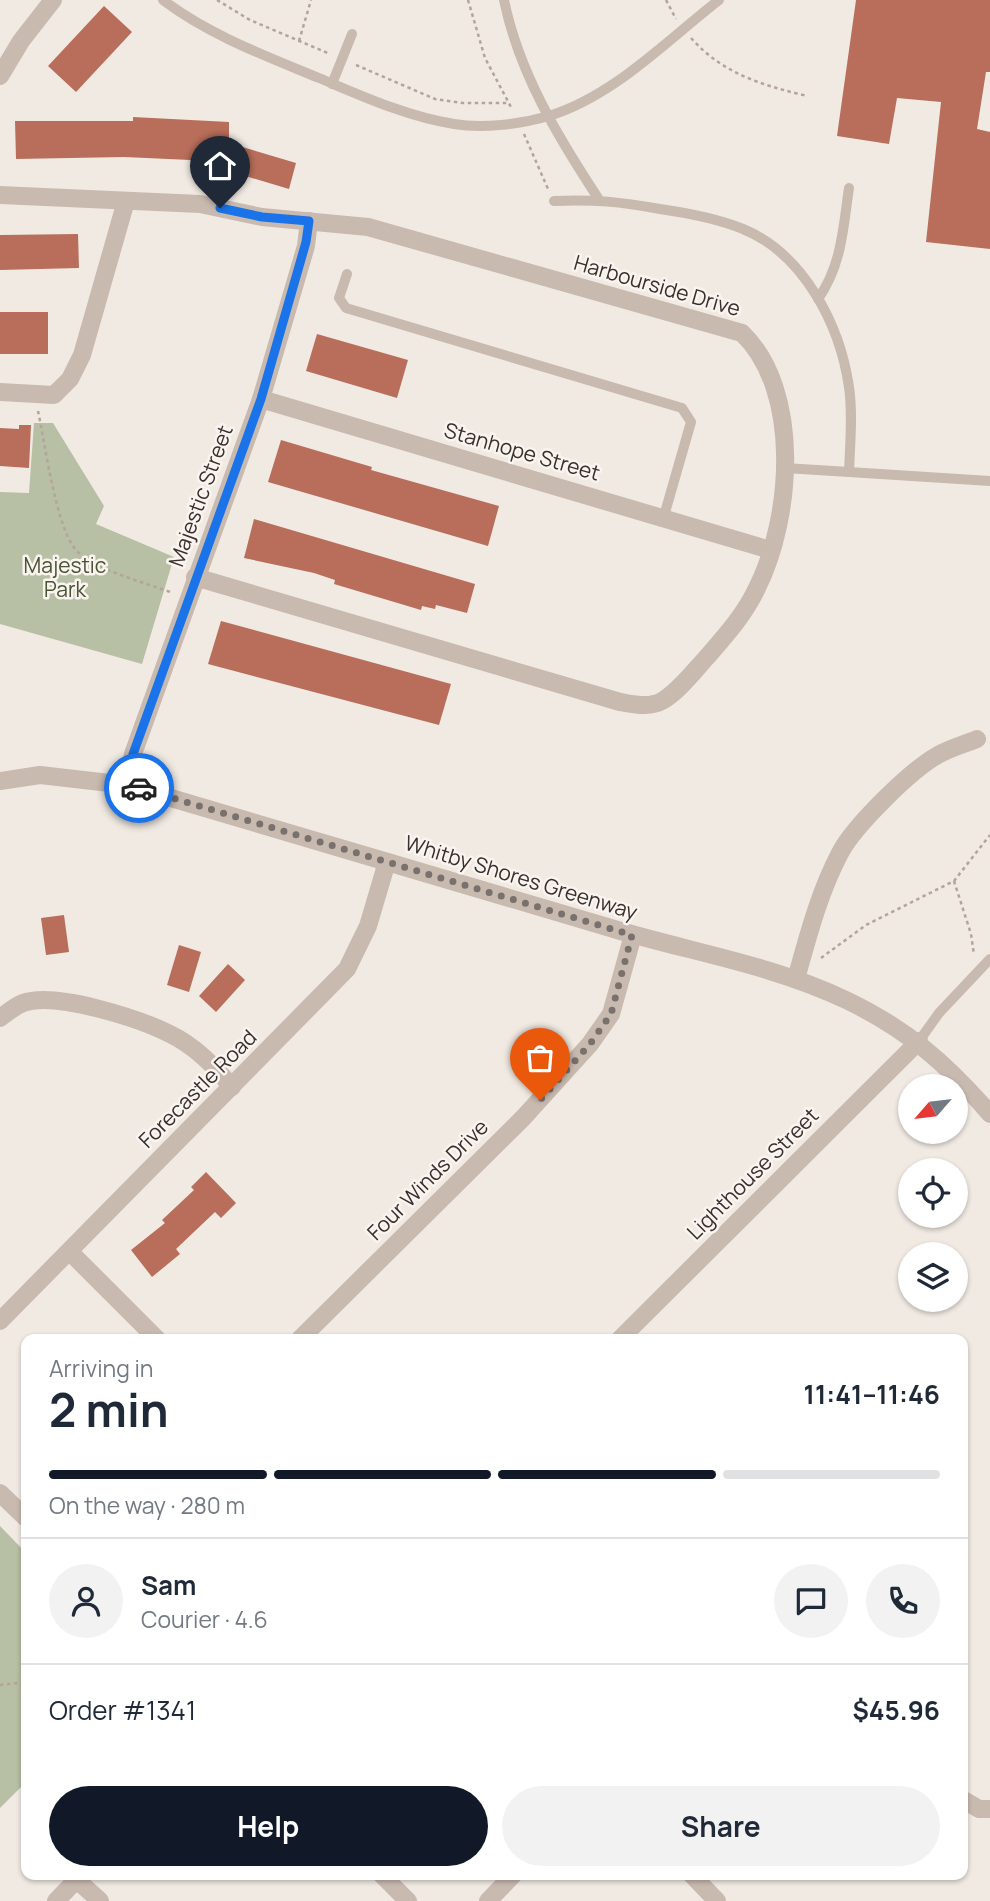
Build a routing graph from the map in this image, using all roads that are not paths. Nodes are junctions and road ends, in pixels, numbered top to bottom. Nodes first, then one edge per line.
1 (53, 0) edge
2 (163, 0) edge
3 (504, 0) edge
4 (719, 0) edge
5 (352, 34) dead end
6 (0, 76) edge
7 (332, 83) junction
8 (548, 116) junction
9 (849, 188) dead end
10 (0, 195) edge
11 (598, 198) junction
12 (126, 201) junction
13 (554, 201) road end
14 (309, 221) junction
15 (347, 274) dead end
16 (818, 299) junction
17 (0, 392) edge
18 (261, 399) junction
19 (785, 468) junction
20 (849, 472) junction
21 (990, 481) edge
22 (664, 516) junction
23 (770, 550) junction
24 (195, 577) junction
25 (977, 739) dead end
26 (0, 781) edge
27 (127, 785) junction
28 (387, 862) junction
29 (632, 935) junction
30 (990, 959) edge
31 (796, 979) junction
32 (0, 1018) edge
33 (919, 1041) junction
34 (232, 1087) junction
35 (990, 1114) edge
36 (70, 1252) junction
37 (0, 1321) edge
38 (152, 1334) edge
39 (305, 1334) edge
40 (625, 1334) edge
41 (0, 1493) edge
42 (21, 1513) edge
43 (968, 1803) edge
44 (990, 1809) edge
45 (77, 1880) edge
46 (82, 1880) edge
47 (387, 1880) edge
48 (508, 1880) edge
49 (697, 1880) edge
50 (56, 1901) edge
51 (100, 1901) edge
52 (408, 1901) edge
53 (488, 1901) edge
54 (717, 1901) edge

1 - 6 street
2 - 7 lane
3 - 8 lane
4 - 8 lane
5 - 7 lane
7 - 8 lane
8 - 11 lane
9 - 16 lane
10 - 12 street, Harbourside Drive
11 - 13 lane
11 - 16 lane
12 - 14 street, Harbourside Drive
12 - 17 street
14 - 18 street, Majestic Street
14 - 19 street, Harbourside Drive
15 - 22 lane
16 - 20 lane
18 - 22 street, Stanhope Street
18 - 24 street, Majestic Street
19 - 20 lane
19 - 23 street, Harbourside Drive
20 - 21 lane
22 - 23 street, Stanhope Street
23 - 24 street, Harbourside Drive
24 - 27 street, Majestic Street
25 - 31 street
26 - 27 street, Whitby Shores Greenway
27 - 28 street, Whitby Shores Greenway
28 - 29 street, Whitby Shores Greenway
28 - 34 street, Forecastle Road
29 - 31 street, Whitby Shores Greenway
29 - 39 street, Four Winds Drive
30 - 33 lane
31 - 33 street, Whitby Shores Greenway
32 - 34 street
33 - 35 street, Whitby Shores Greenway
33 - 40 street, Lighthouse Street
34 - 36 street, Forecastle Road
36 - 37 street, Forecastle Road
36 - 38 street
41 - 42 street
43 - 44 street
45 - 50 street
46 - 51 street
47 - 52 street
48 - 53 street
49 - 54 street

